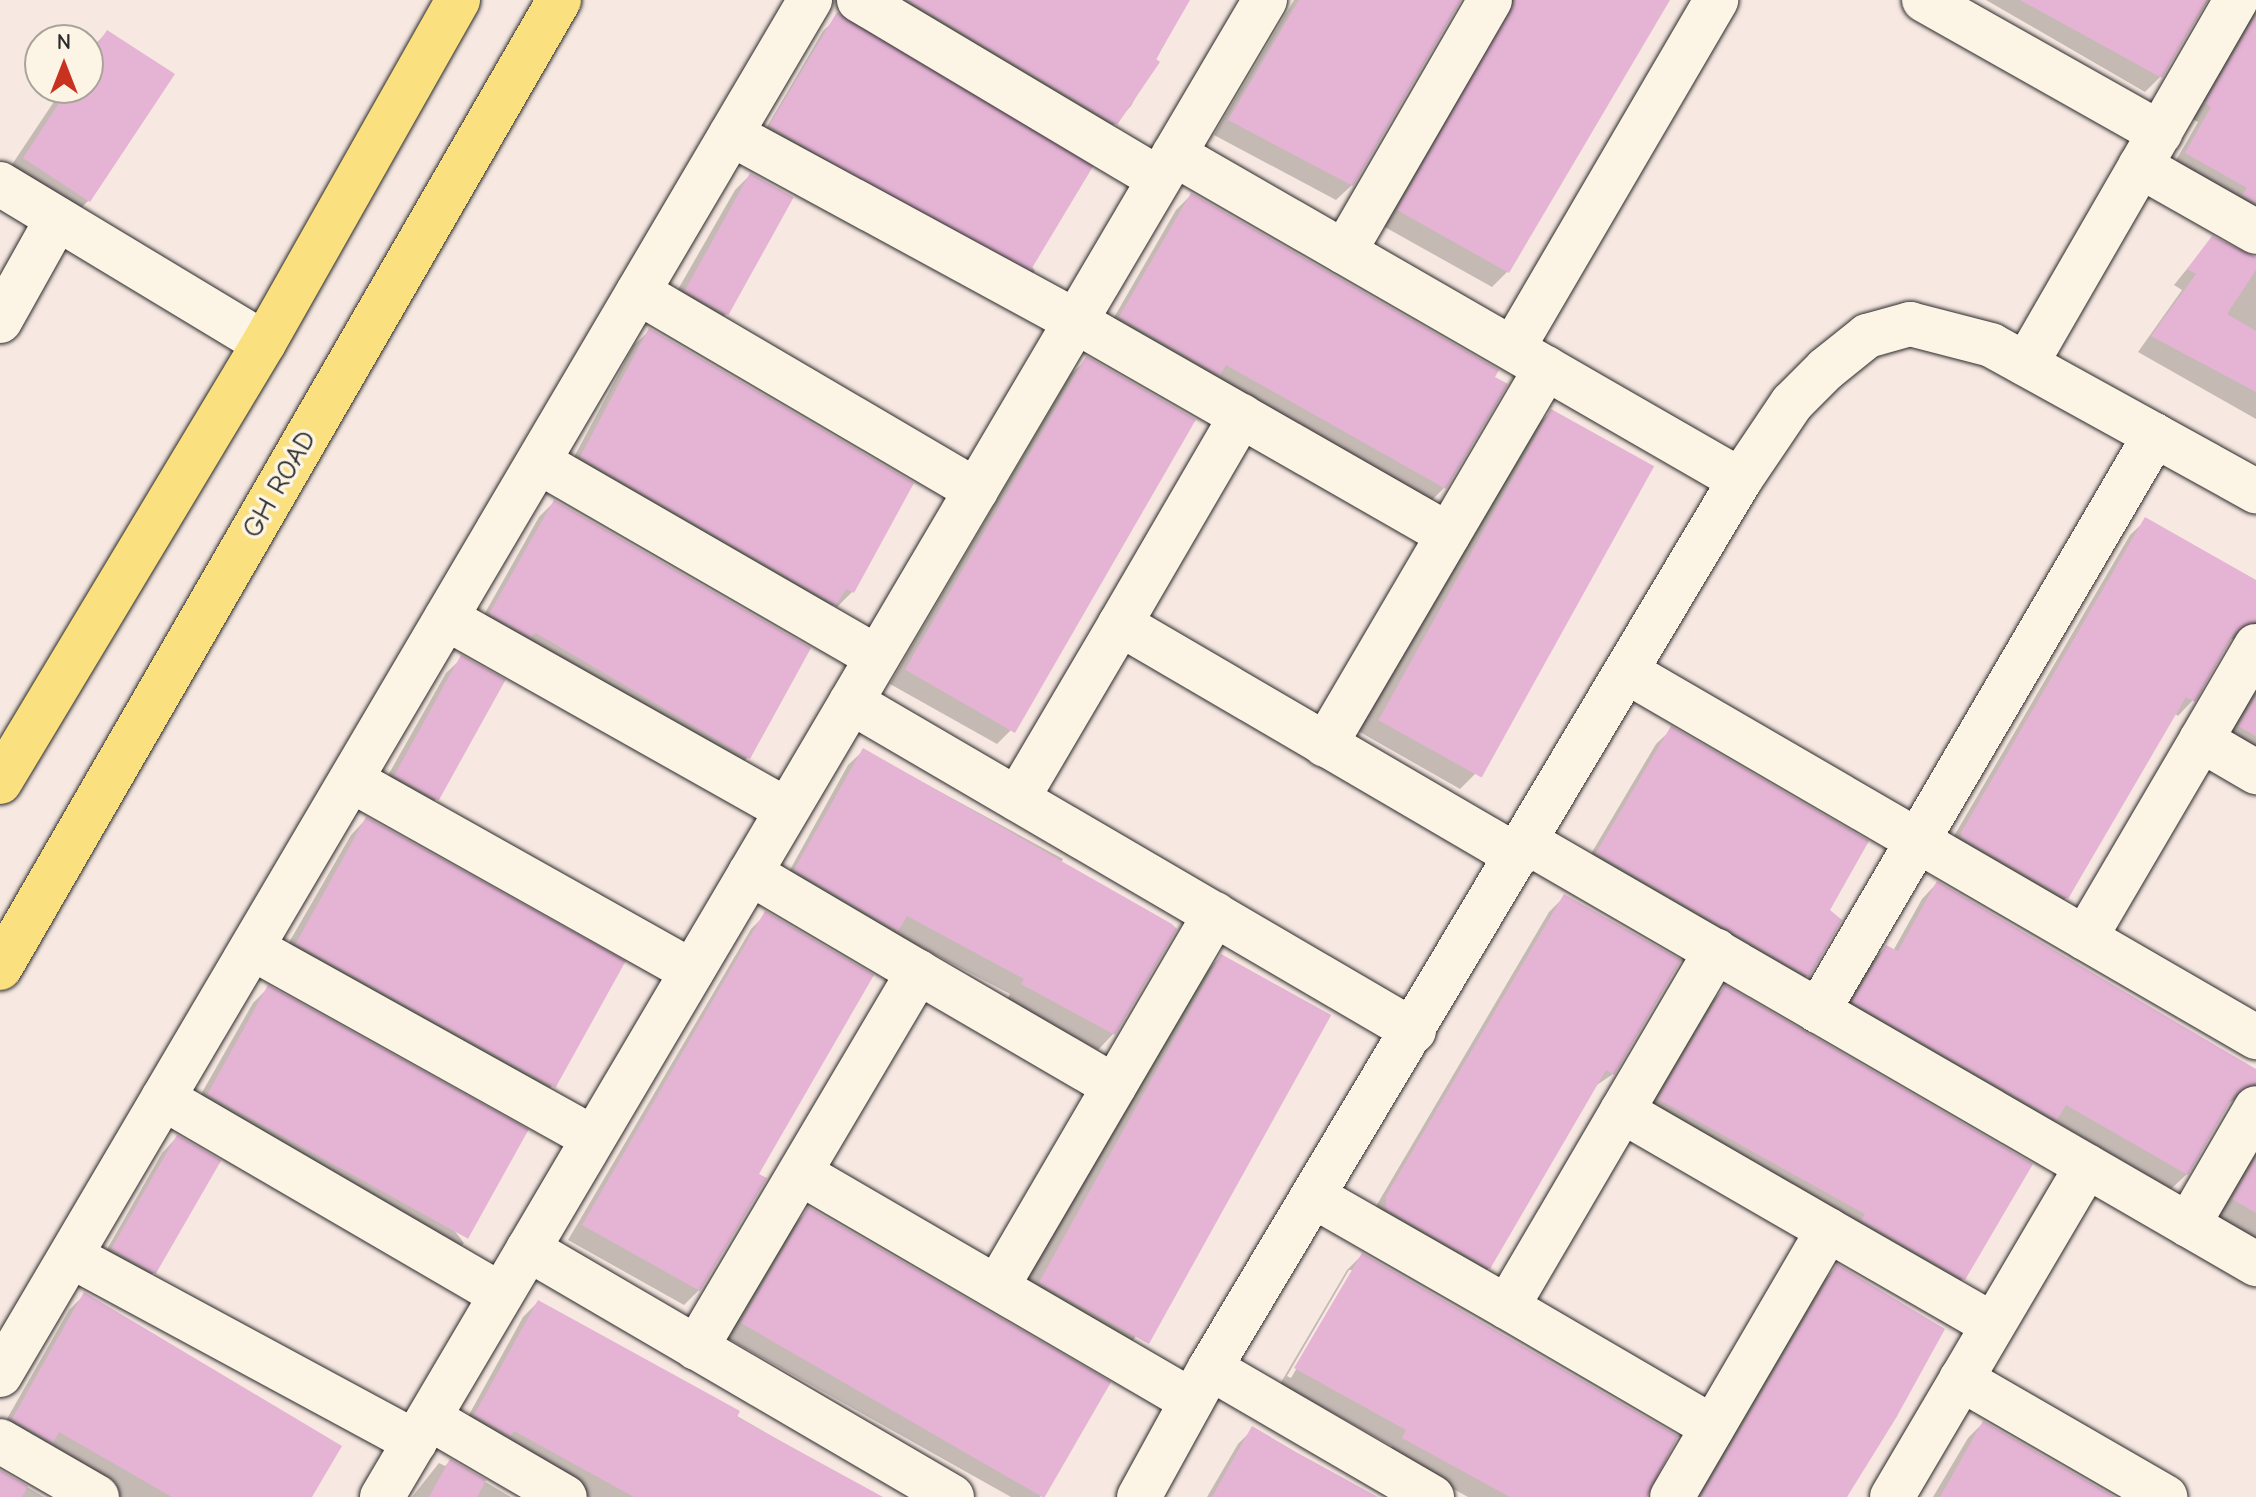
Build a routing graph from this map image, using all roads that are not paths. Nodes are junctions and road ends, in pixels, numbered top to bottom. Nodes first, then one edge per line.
1 (458, 0) edge
2 (559, 0) edge
3 (810, 0) edge
4 (859, 0) edge
5 (1490, 0) edge
6 (1716, 0) edge
7 (1924, 0) edge
8 (2236, 0) edge
9 (1254, 4) edge
10 (731, 134) junction
11 (2150, 150) junction
12 (1167, 166) junction
13 (0, 184) edge
14 (57, 219) junction
15 (2256, 232) edge
16 (1344, 252) junction
17 (638, 292) junction
18 (0, 321) edge
19 (1075, 321) junction
20 (264, 343) junction
21 (1529, 358) junction
22 (2026, 364) junction
23 (1241, 416) junction
24 (2155, 435) junction
25 (539, 462) junction
26 (1740, 480) junction
27 (976, 490) junction
28 (2256, 491) edge
29 (1448, 535) junction
30 (446, 618) junction
31 (1120, 624) junction
32 (2256, 646) edge
33 (877, 657) junction
34 (1629, 673) junction
35 (851, 702) junction
36 (2201, 740) junction
37 (1325, 745) junction
38 (2256, 772) edge
39 (351, 780) junction
40 (0, 782) edge
41 (1017, 799) junction
42 (787, 810) junction
43 (1917, 841) junction
44 (1521, 848) junction
45 (750, 873) junction
46 (1215, 914) junction
47 (2085, 938) junction
48 (252, 948) junction
49 (1716, 951) junction
50 (0, 968) edge
51 (692, 971) junction
52 (918, 972) junction
53 (1818, 1011) junction
54 (1414, 1031) junction
55 (2256, 1037) edge
56 (1114, 1086) junction
57 (163, 1098) junction
58 (2256, 1108) edge
59 (1622, 1111) junction
60 (593, 1138) junction
61 (2087, 1166) junction
62 (800, 1173) junction
63 (1315, 1197) junction
64 (2188, 1225) junction
65 (1828, 1230) junction
66 (528, 1249) junction
67 (71, 1256) junction
68 (2256, 1264) edge
69 (997, 1287) junction
70 (501, 1295) junction
71 (1507, 1307) junction
72 (1993, 1325) junction
73 (696, 1348) junction
74 (0, 1375) edge
75 (1961, 1379) junction
76 (1201, 1384) junction
77 (1712, 1427) junction
78 (422, 1430) junction
79 (0, 1441) edge
80 (888, 1481) edge
81 (1413, 1492) edge
82 (97, 1497) edge
83 (382, 1497) edge
84 (565, 1497) edge
85 (952, 1497) edge
86 (1139, 1497) edge
87 (1672, 1497) edge
88 (1892, 1497) edge
89 (2165, 1497) edge

1 - 20 main road
2 - 50 main road, GH ROAD
3 - 10 street
4 - 12 street
5 - 16 street
6 - 21 street
7 - 11 street
8 - 11 street
9 - 12 street
10 - 17 street
10 - 19 street
11 - 15 street
11 - 22 street
12 - 16 street
12 - 19 street
13 - 14 street
14 - 18 street
14 - 20 street
16 - 21 street
17 - 25 street
17 - 27 street
19 - 23 street
19 - 27 street
20 - 40 main road
21 - 26 street
21 - 29 street
22 - 24 street
22 - 26 street
23 - 29 street
23 - 31 street
24 - 28 street
24 - 43 street
25 - 30 street
25 - 33 street
26 - 34 street
27 - 33 street
29 - 37 street
30 - 39 street
30 - 42 street
31 - 37 street
31 - 41 street
32 - 36 street
33 - 35 street
34 - 43 street
34 - 44 street
35 - 41 street
35 - 42 street
36 - 38 street
36 - 47 street
37 - 44 street
39 - 48 street
39 - 51 street
41 - 46 street
42 - 45 street
43 - 47 street
43 - 53 street
44 - 49 street
44 - 54 street
45 - 51 street
45 - 52 street
46 - 54 street
46 - 56 street
47 - 55 street
48 - 57 street
48 - 60 street
49 - 53 street
49 - 59 street
51 - 60 street
52 - 56 street
52 - 62 street
53 - 61 street
54 - 63 street
56 - 69 street
57 - 67 street
57 - 70 street
58 - 64 street
59 - 65 street
59 - 71 street
60 - 66 street
61 - 64 street
61 - 72 street
62 - 69 street
62 - 73 street
63 - 71 street
63 - 76 street
64 - 68 street
65 - 72 street
65 - 77 street
66 - 70 street
66 - 73 street
67 - 74 street
67 - 78 street
69 - 76 street
70 - 78 street
71 - 77 street
72 - 75 street
73 - 80 street
75 - 88 street
75 - 89 street
76 - 81 street
76 - 86 street
77 - 87 street
78 - 83 street
78 - 84 street
79 - 82 street
80 - 85 street

